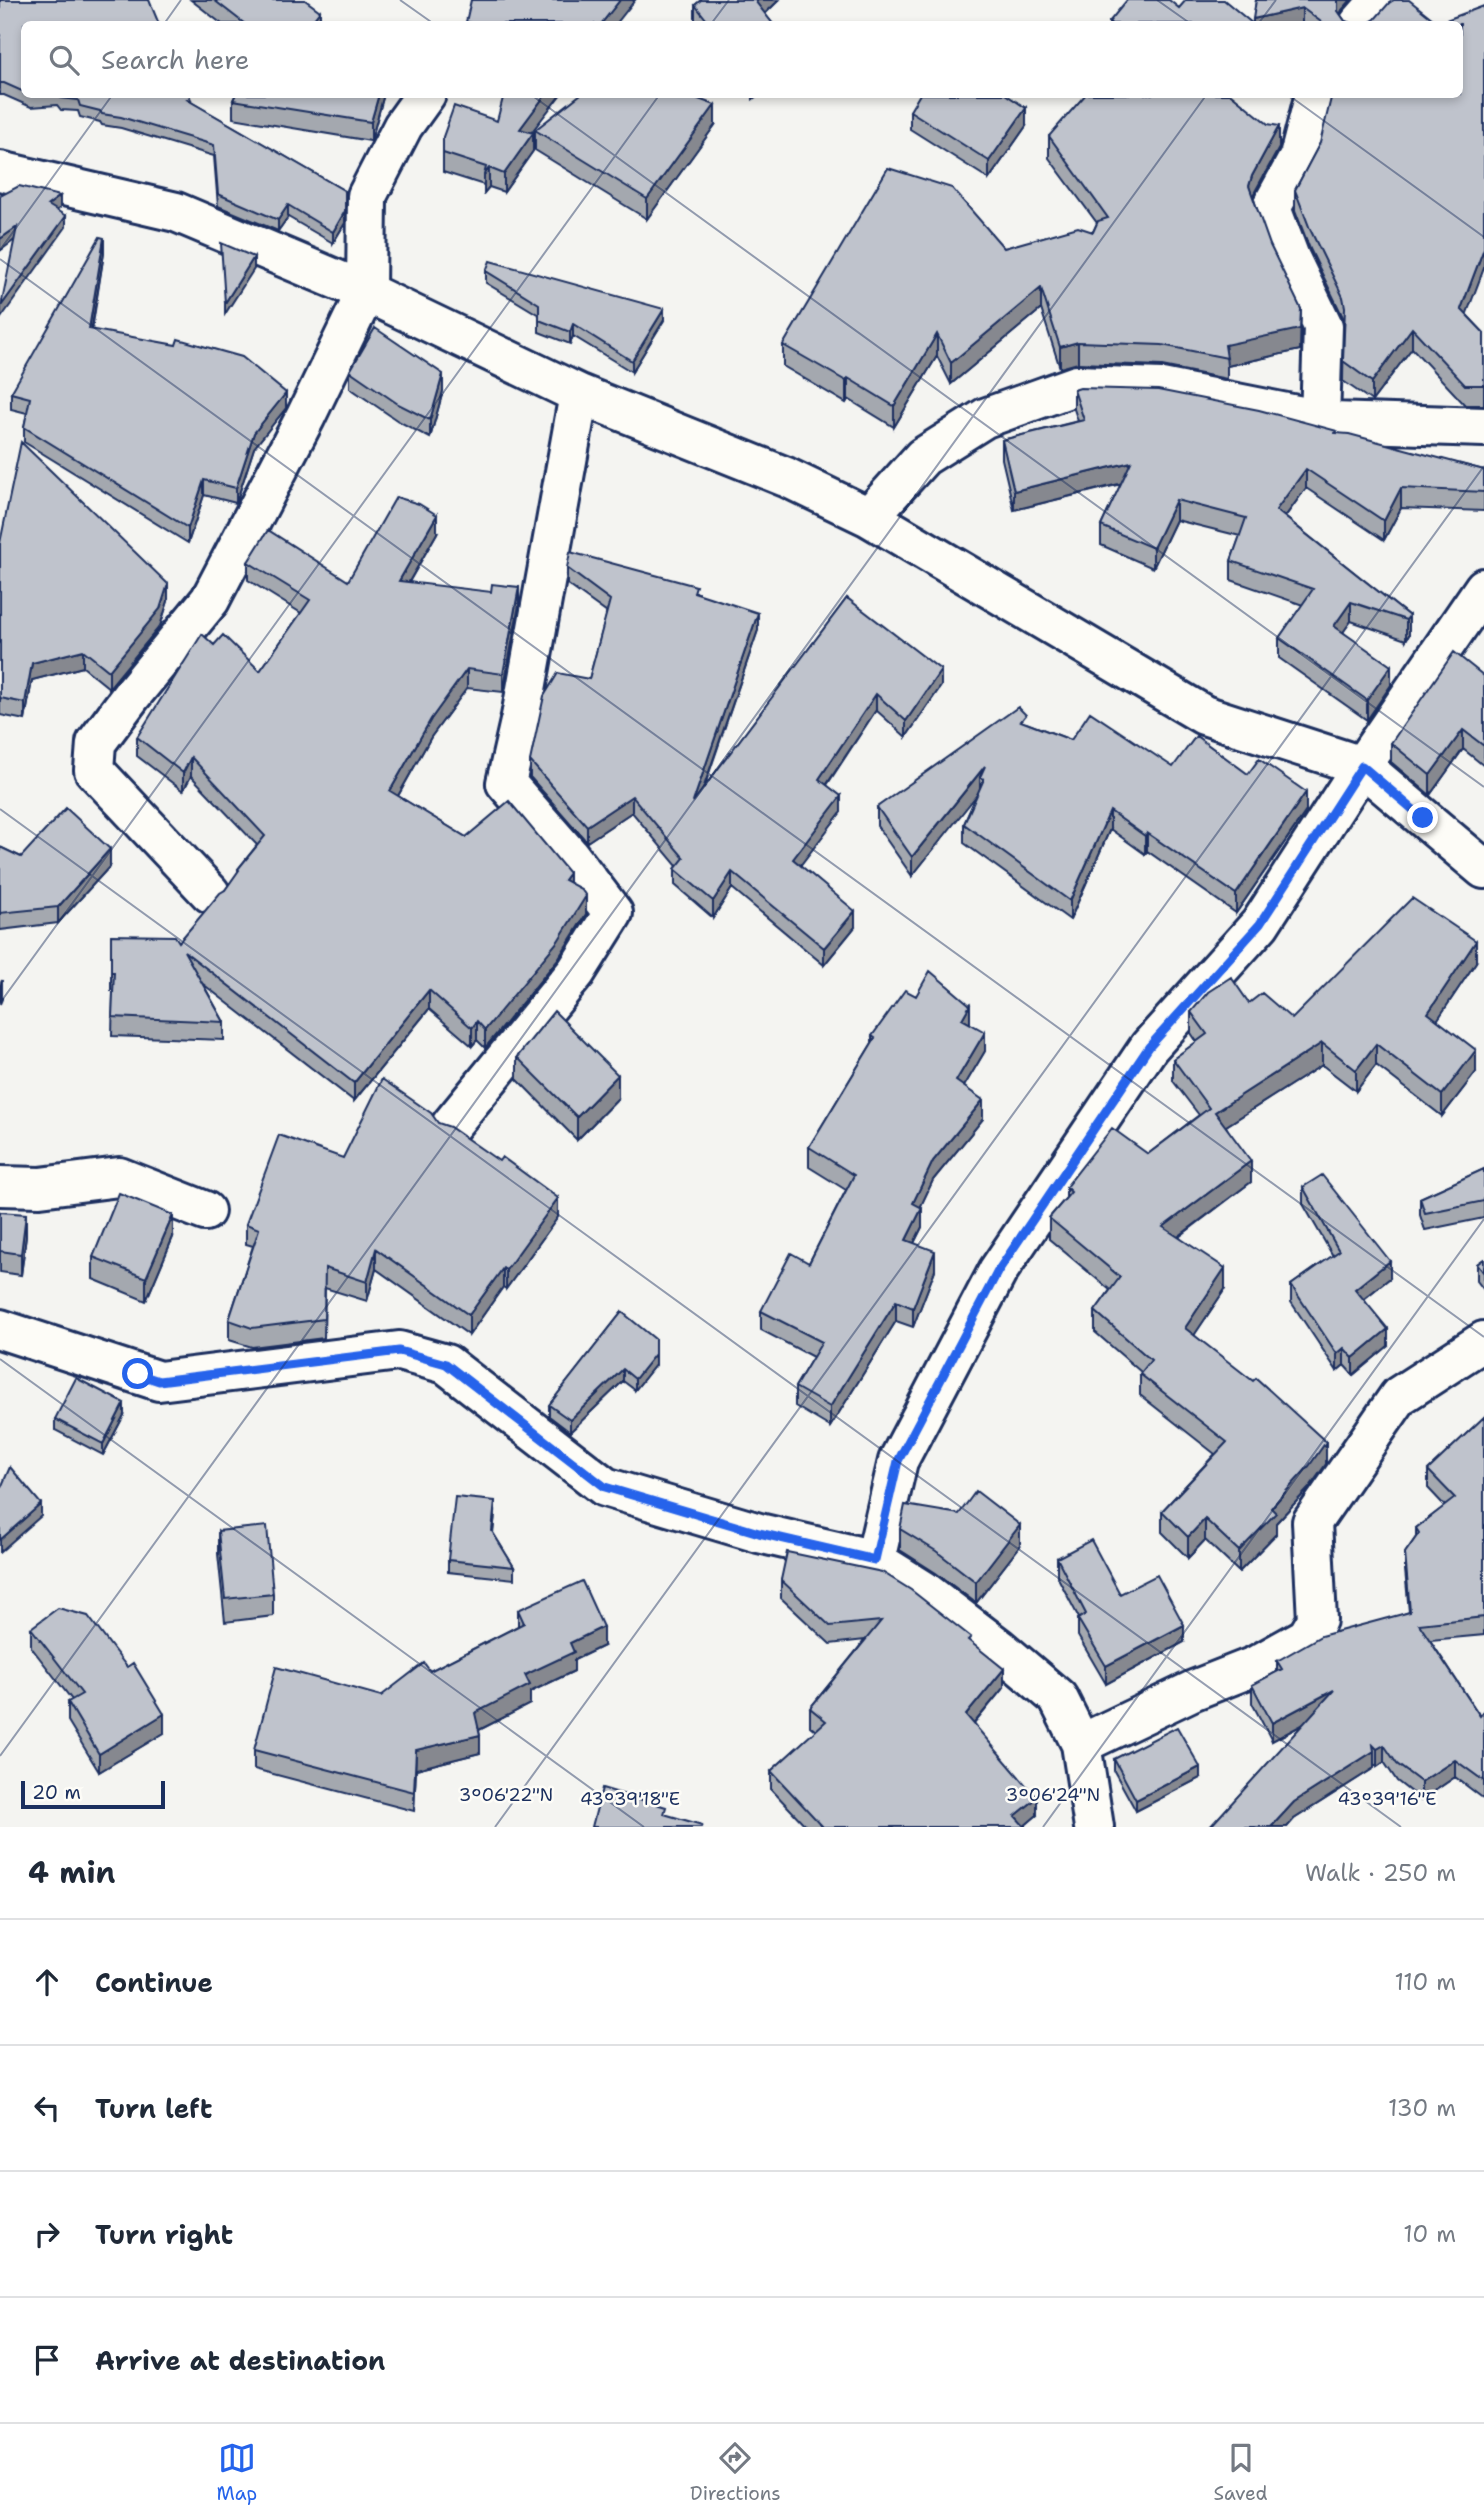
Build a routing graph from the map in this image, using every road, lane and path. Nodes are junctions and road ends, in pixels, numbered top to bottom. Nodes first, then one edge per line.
1 (1380, 0) edge
2 (1362, 21) edge
3 (423, 98) edge
4 (1314, 98) edge
5 (0, 170) edge
6 (366, 292) junction
7 (579, 394) junction
8 (1320, 420) junction
9 (1484, 428) edge
10 (869, 517) junction
11 (1484, 588) edge
12 (1362, 766) junction
13 (1484, 869) edge
14 (210, 893) dead end
15 (451, 1125) edge
16 (0, 1186) edge
17 (205, 1211) dead end
18 (0, 1329) edge
19 (1484, 1341) edge
20 (875, 1560) junction
21 (1081, 1744) junction
22 (1094, 1827) edge

1 - 2 street
3 - 6 street
4 - 8 street
5 - 6 street
6 - 7 street
6 - 14 street
7 - 10 street
7 - 15 street
8 - 9 street
8 - 10 street
10 - 12 street
11 - 12 street
12 - 13 street
12 - 20 street
16 - 17 street
18 - 20 street
19 - 21 street
20 - 21 street
21 - 22 street

